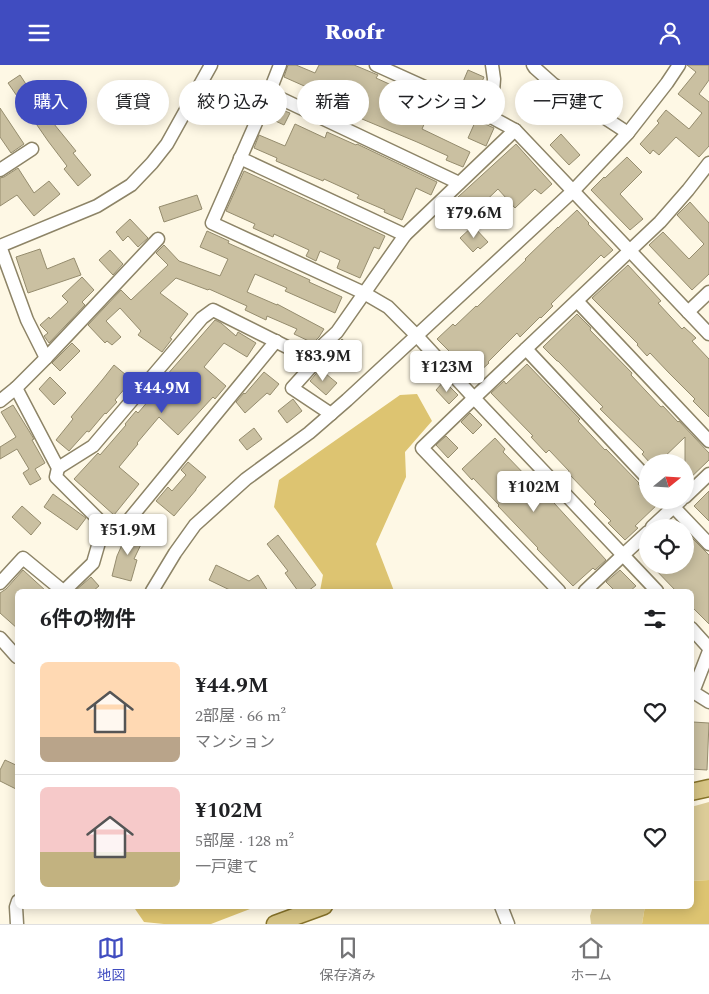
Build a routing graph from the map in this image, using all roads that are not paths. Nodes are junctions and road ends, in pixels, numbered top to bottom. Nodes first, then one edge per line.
1 (211, 65) edge
2 (280, 65) edge
3 (376, 65) edge
4 (492, 65) edge
5 (533, 65) edge
6 (679, 65) edge
7 (274, 80) edge
8 (409, 80) edge
9 (494, 80) edge
10 (287, 102) edge
11 (255, 125) edge
12 (505, 125) edge
13 (515, 130) junction
14 (628, 133) junction
15 (32, 149) dead end
16 (240, 158) junction
17 (709, 163) edge
18 (0, 170) edge
19 (459, 183) junction
20 (573, 191) junction
21 (405, 235) junction
22 (158, 239) dead end
23 (0, 246) edge
24 (630, 251) junction
25 (364, 293) junction
26 (709, 293) edge
27 (577, 301) junction
28 (688, 312) junction
29 (709, 334) edge
30 (417, 336) junction
31 (276, 341) junction
32 (526, 349) junction
33 (309, 357) junction
34 (46, 358) junction
35 (16, 388) junction
36 (474, 397) junction
37 (0, 401) edge
38 (331, 414) junction
39 (709, 441) edge
40 (58, 468) junction
41 (639, 469) edge
42 (709, 474) edge
43 (694, 488) edge
44 (668, 509) edge
45 (680, 509) edge
46 (659, 519) edge
47 (104, 525) junction
48 (639, 540) edge
49 (709, 544) edge
50 (623, 555) junction
51 (0, 583) edge
52 (62, 589) edge
53 (66, 589) edge
54 (153, 589) edge
55 (557, 589) edge
56 (587, 589) edge
57 (655, 589) edge
58 (694, 632) edge
59 (0, 638) edge
60 (709, 649) edge
61 (15, 655) edge
62 (694, 688) edge
63 (694, 692) edge
64 (709, 702) edge
65 (709, 788) edge
66 (694, 791) edge
67 (16, 909) edge
68 (316, 909) edge
69 (502, 909) edge
70 (17, 924) edge
71 (275, 924) edge
72 (508, 924) edge

1 - 23 street
2 - 7 street
3 - 8 street
4 - 9 street
5 - 14 street
6 - 14 street
10 - 19 street
11 - 16 street
12 - 13 street
13 - 19 street
13 - 20 street
14 - 20 street
15 - 18 street
16 - 21 street
16 - 25 street
17 - 24 street
19 - 21 street
20 - 24 street
20 - 30 street
21 - 25 street
22 - 34 street
23 - 34 street
24 - 27 street
24 - 28 street
25 - 30 street
25 - 33 street
26 - 28 street
27 - 32 street
27 - 39 street
28 - 29 street
30 - 36 street
30 - 38 street
31 - 33 street
31 - 40 street
31 - 47 street
32 - 36 street
32 - 41 street
33 - 38 street
34 - 35 street
35 - 37 street
35 - 40 street
36 - 50 street
36 - 55 street
38 - 54 street
40 - 47 street
42 - 43 street
44 - 46 street
45 - 49 street
47 - 53 street
48 - 50 street
50 - 56 street
50 - 57 street
51 - 52 street
58 - 60 street
59 - 61 street
60 - 62 street
63 - 64 street
65 - 66 main road
67 - 70 street
68 - 71 main road
69 - 72 street

